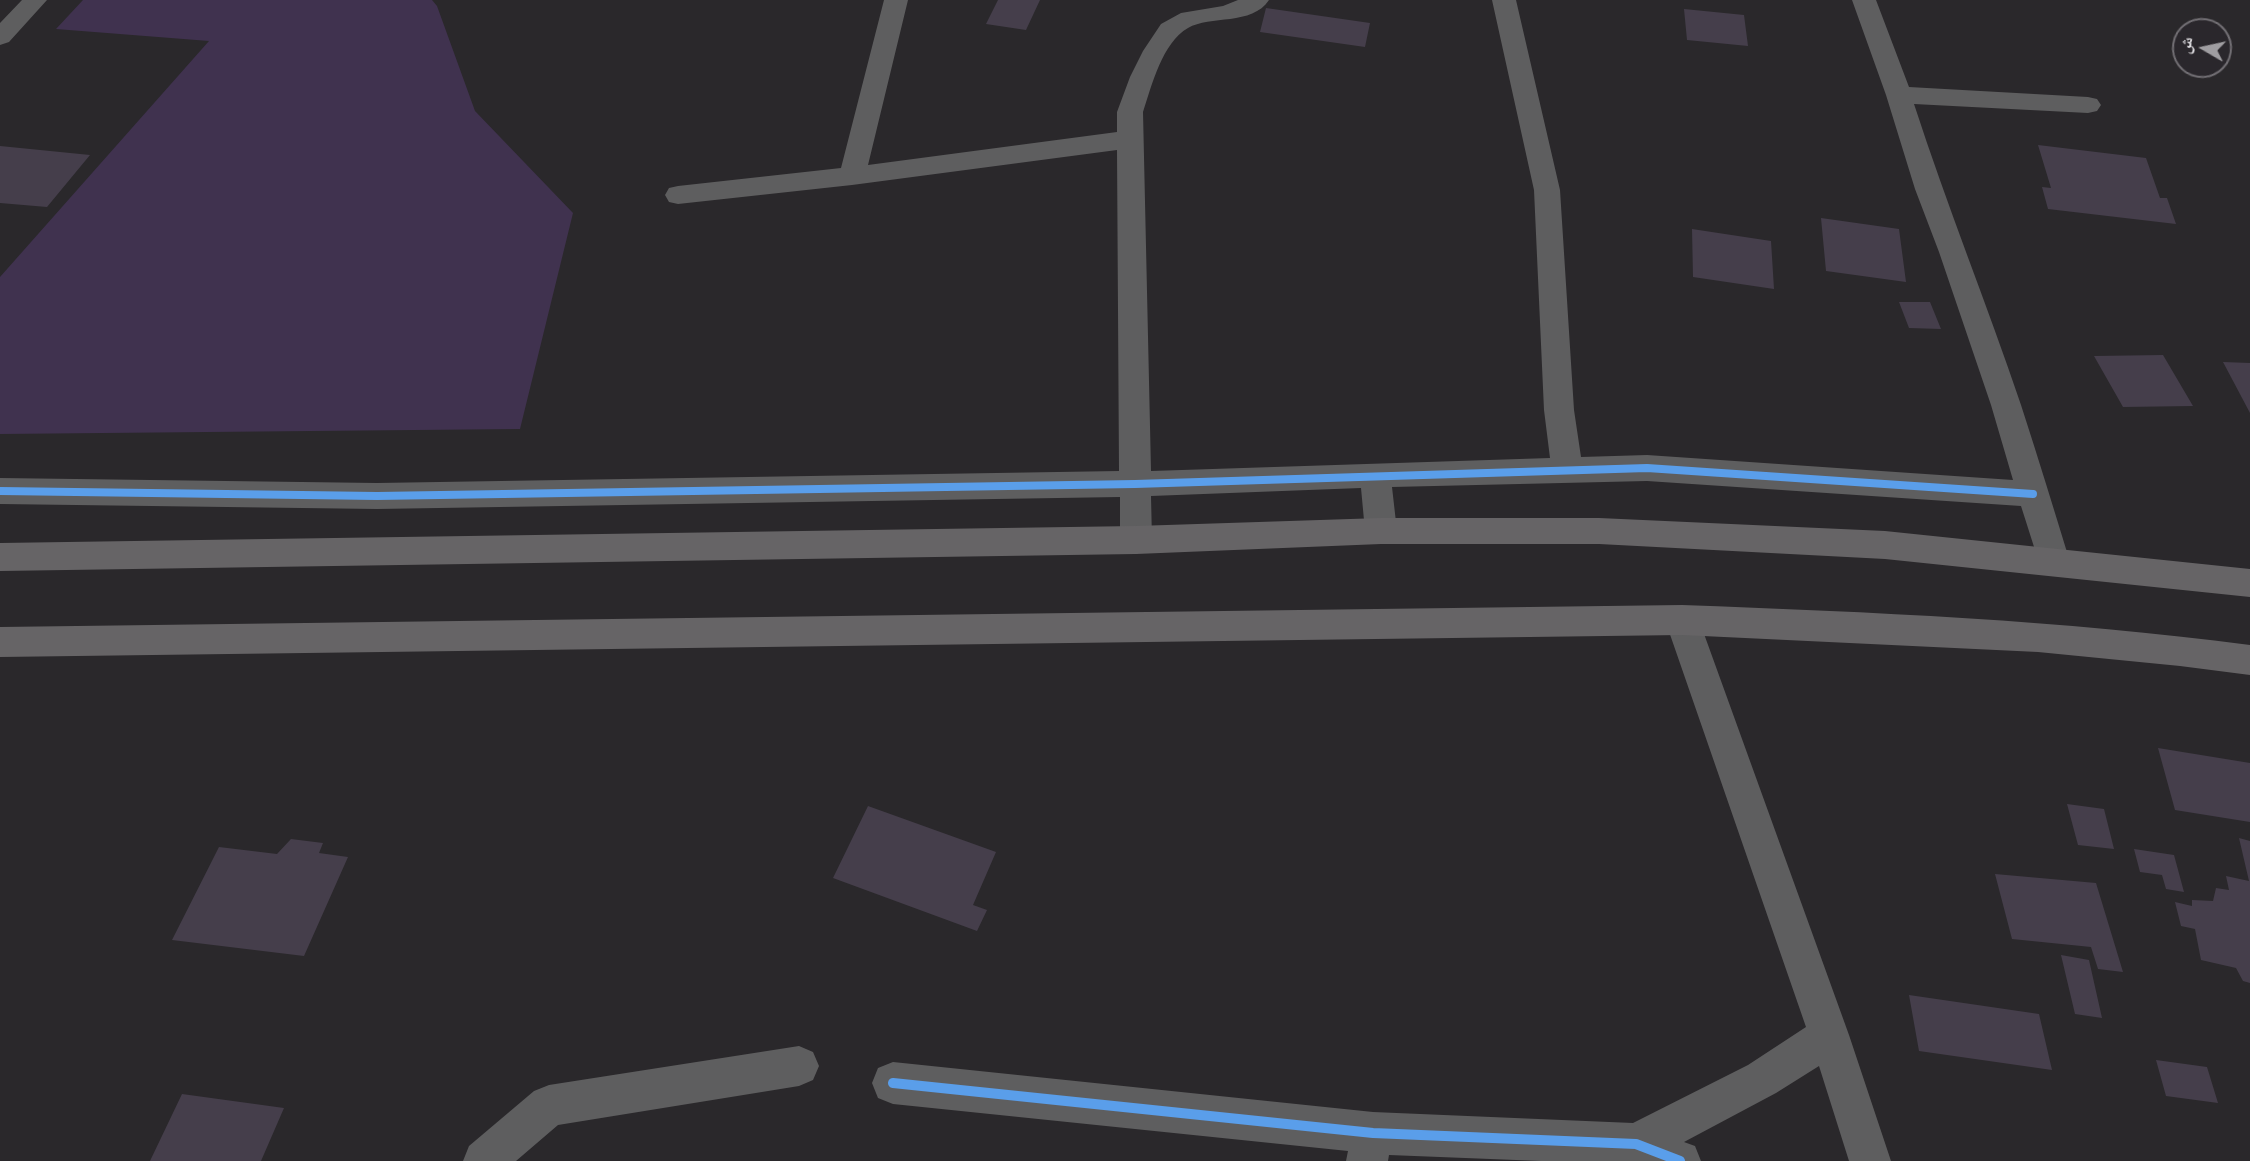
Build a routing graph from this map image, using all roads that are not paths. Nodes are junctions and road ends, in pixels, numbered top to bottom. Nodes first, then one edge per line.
1 (35, 0) edge
2 (896, 0) edge
3 (1257, 0) edge
4 (1504, 0) edge
5 (1864, 0) edge
6 (0, 37) edge
7 (1899, 95) junction
8 (2088, 105) dead end
9 (1131, 139) junction
10 (852, 176) junction
11 (678, 195) dead end
12 (1567, 469) junction
13 (1375, 475) junction
14 (1135, 484) junction
15 (0, 491) edge
16 (2033, 494) junction
17 (1381, 531) junction
18 (1136, 540) junction
19 (0, 557) edge
20 (2054, 562) junction
21 (2250, 583) edge
22 (1682, 620) junction
23 (0, 642) edge
24 (2250, 660) edge
25 (1829, 1035) junction
26 (799, 1066) dead end
27 (893, 1083) dead end
28 (1636, 1144) junction
29 (1370, 1147) edge
30 (484, 1161) edge
31 (1680, 1161) edge
32 (1870, 1161) edge

1 - 6 street
2 - 10 street
3 - 9 street
4 - 12 street
5 - 7 street
7 - 8 street
7 - 16 street
9 - 10 street
9 - 14 street
10 - 11 street
12 - 13 street
12 - 16 street
13 - 14 street
13 - 17 street
14 - 15 street
14 - 18 street
16 - 20 street
17 - 18 highway
17 - 20 highway
18 - 19 highway
20 - 21 highway
22 - 23 highway
22 - 24 highway
22 - 25 street
25 - 28 street
25 - 32 street
26 - 30 street
27 - 29 street
28 - 29 street
28 - 31 street

